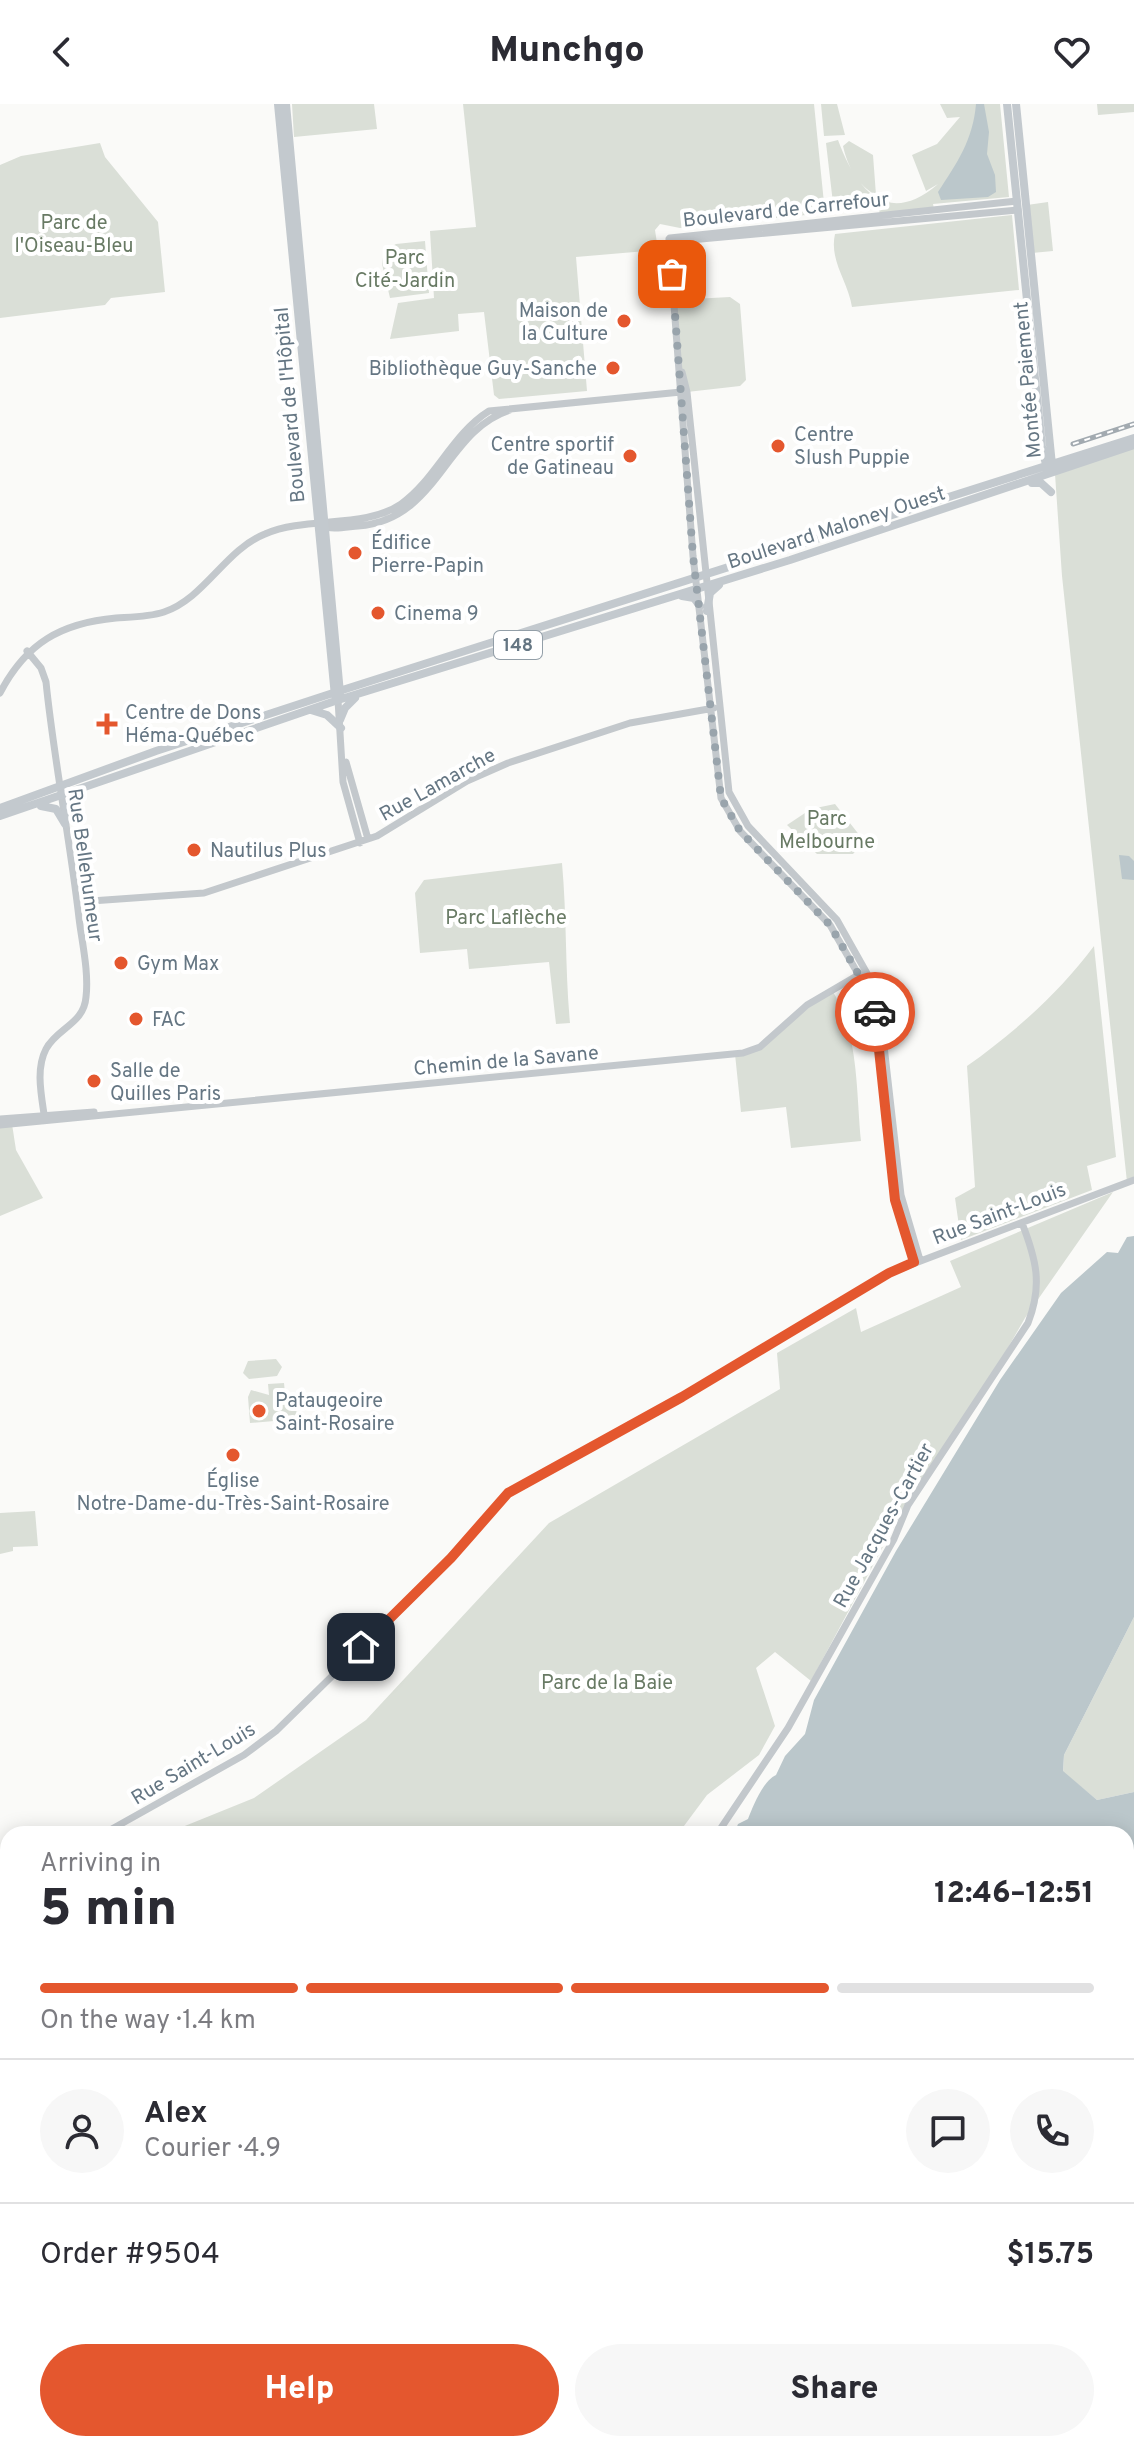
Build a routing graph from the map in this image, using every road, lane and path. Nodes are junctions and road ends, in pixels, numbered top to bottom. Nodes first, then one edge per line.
1 (278, 104) edge
2 (286, 104) edge
3 (1007, 104) edge
4 (1016, 104) edge
5 (1021, 205) junction
6 (683, 392) junction
7 (1134, 438) edge
8 (1134, 445) edge
9 (1049, 468) junction
10 (1011, 486) junction
11 (1051, 492) dead end
12 (322, 524) junction
13 (745, 574) junction
14 (701, 583) junction
15 (673, 596) junction
16 (704, 609) junction
17 (27, 651) junction
18 (339, 676) junction
19 (355, 686) junction
20 (0, 693) edge
21 (363, 693) junction
22 (337, 695) junction
23 (714, 708) junction
24 (311, 710) junction
25 (340, 724) junction
26 (207, 740) junction
27 (76, 791) junction
28 (60, 792) junction
29 (28, 807) junction
30 (0, 808) edge
31 (0, 816) edge
32 (65, 824) junction
33 (364, 841) junction
34 (77, 902) junction
35 (862, 973) junction
36 (45, 1118) junction
37 (0, 1122) edge
38 (1134, 1180) edge
39 (1022, 1223) junction
40 (917, 1261) junction
41 (117, 1826) edge
42 (723, 1826) edge

1 - 12 main road, Boulevard de l'Hôpital
2 - 12 main road, Boulevard de l'Hôpital
3 - 5 main road, Montée Paiement
4 - 5 main road, Montée Paiement
5 - 6 street, Boulevard de Carrefour
5 - 9 main road, Montée Paiement
6 - 12 street
6 - 14 street
7 - 9 main road, Boulevard Maloney Ouest / 148
8 - 9 main road, Boulevard Maloney Ouest / 148
9 - 10 main road, Boulevard Maloney Ouest / 148
9 - 14 main road, Boulevard Maloney Ouest / 148
10 - 11 main road
10 - 13 main road, Boulevard Maloney Ouest / 148
12 - 17 street
12 - 18 main road, Boulevard de l'Hôpital
12 - 22 main road, Boulevard de l'Hôpital
13 - 14 main road, Boulevard Maloney Ouest / 148
13 - 16 main road
14 - 15 main road, Boulevard Maloney Ouest / 148
14 - 16 street
14 - 19 main road, Boulevard Maloney Ouest / 148
15 - 16 main road
15 - 21 main road, Boulevard Maloney Ouest / 148
16 - 23 street
17 - 20 street
17 - 28 street, Rue Bellehumeur
18 - 19 main road
18 - 22 main road, Boulevard de l'Hôpital
19 - 22 main road, Boulevard Maloney Ouest / 148
21 - 22 main road, Boulevard Maloney Ouest / 148
21 - 25 main road
22 - 24 main road, Boulevard Maloney Ouest / 148
22 - 25 street, Boulevard de l'Hôpital
22 - 26 main road, Boulevard Maloney Ouest / 148
23 - 33 street, Rue Lamarche
23 - 35 street
24 - 25 main road
24 - 26 main road, Boulevard Maloney Ouest / 148
25 - 33 street, Boulevard de l'Hôpital
26 - 27 main road, Boulevard Maloney Ouest / 148
26 - 28 main road, Boulevard Maloney Ouest / 148
27 - 28 main road, Boulevard Maloney Ouest / 148
27 - 32 main road
28 - 29 main road, Boulevard Maloney Ouest / 148
28 - 30 main road, Boulevard Maloney Ouest / 148
28 - 32 street, Rue Bellehumeur
29 - 31 main road, Boulevard Maloney Ouest / 148
29 - 32 main road
32 - 34 street, Rue Bellehumeur
33 - 34 street, Rue Lamarche
34 - 36 street, Rue Bellehumeur
35 - 36 street, Chemin de la Savane
35 - 40 street
36 - 37 street, Chemin de la Savane
38 - 39 street, Rue Saint-Louis
39 - 40 street, Rue Saint-Louis
39 - 42 street, Rue Jacques-Cartier
40 - 41 street, Rue Saint-Louis

